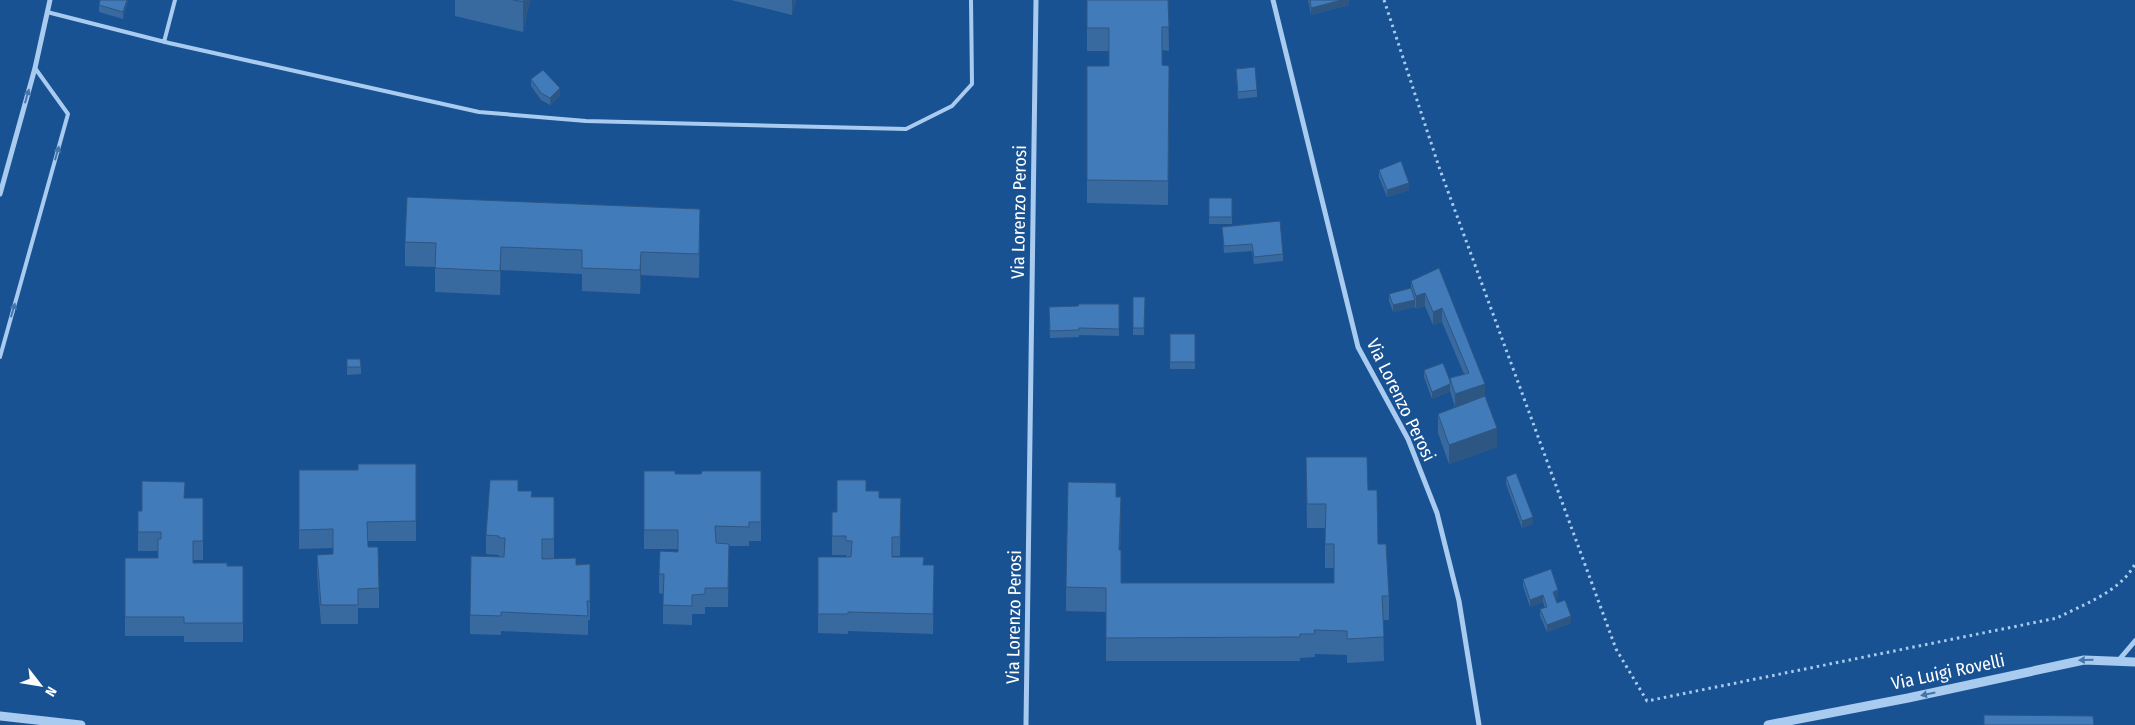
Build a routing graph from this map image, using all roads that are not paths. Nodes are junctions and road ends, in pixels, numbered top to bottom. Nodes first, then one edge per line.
1 (50, 0) edge
2 (175, 0) edge
3 (971, 0) edge
4 (1036, 0) edge
5 (1273, 0) edge
6 (47, 12) junction
7 (164, 42) junction
8 (35, 68) junction
9 (0, 194) edge
10 (0, 357) edge
11 (2135, 641) edge
12 (2118, 661) junction
13 (2135, 662) edge
14 (0, 716) edge
15 (81, 725) edge
16 (1026, 725) edge
17 (1479, 725) edge
18 (1768, 725) edge

1 - 6 street
2 - 7 lane
3 - 7 lane
4 - 16 street, Via Lorenzo Perosi
5 - 17 street, Via Lorenzo Perosi
6 - 7 lane
6 - 8 street
9 -> 8 street
10 -> 8 lane
11 - 12 street
12 - 13 street, Via Luigi Rovelli
12 -> 18 street, Via Luigi Rovelli
14 - 15 street

